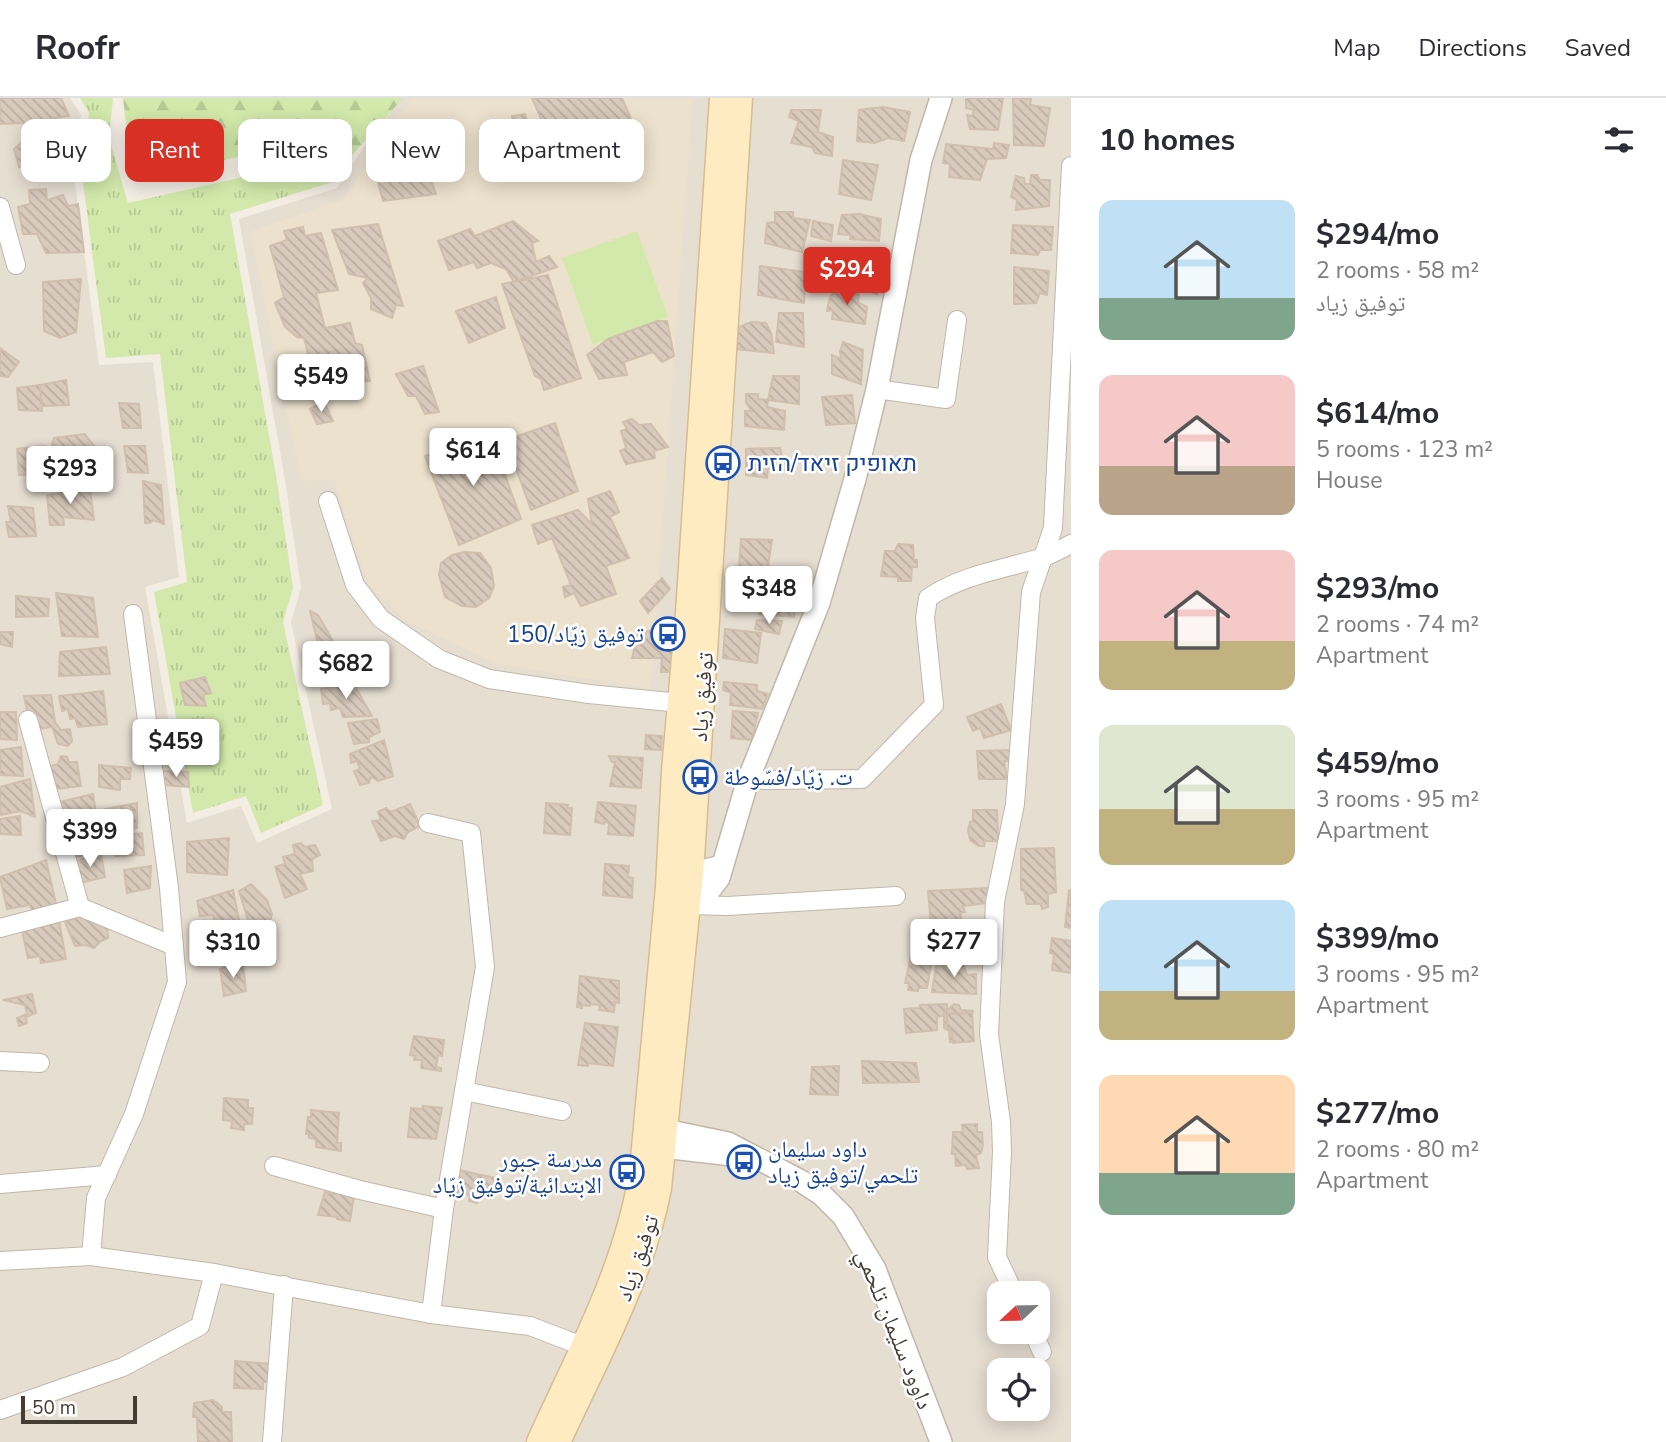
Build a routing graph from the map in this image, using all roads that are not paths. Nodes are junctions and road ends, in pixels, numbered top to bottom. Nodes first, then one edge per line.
1 (722, 98) edge
2 (740, 98) edge
3 (941, 98) edge
4 (1071, 166) edge
5 (0, 207) edge
6 (16, 265) dead end
7 (957, 320) dead end
8 (877, 388) junction
9 (328, 501) dead end
10 (1071, 544) edge
11 (1044, 557) junction
12 (132, 614) dead end
13 (680, 703) junction
14 (28, 720) dead end
15 (748, 780) junction
16 (428, 823) dead end
17 (721, 866) junction
18 (691, 874) junction
19 (668, 887) junction
20 (896, 896) dead end
21 (688, 905) junction
22 (80, 907) junction
23 (0, 928) edge
24 (174, 946) junction
25 (0, 1061) edge
26 (40, 1063) dead end
27 (464, 1091) junction
28 (562, 1111) dead end
29 (658, 1138) junction
30 (274, 1166) dead end
31 (107, 1175) junction
32 (0, 1184) edge
33 (444, 1209) junction
34 (91, 1256) junction
35 (0, 1261) edge
36 (214, 1273) junction
37 (1008, 1281) edge
38 (284, 1285) junction
39 (431, 1314) junction
40 (1038, 1344) edge
41 (591, 1349) junction
42 (1042, 1352) dead end
43 (0, 1410) edge
44 (272, 1442) edge
45 (540, 1442) edge
46 (558, 1442) edge
47 (941, 1442) edge

1 - 13 main road, توفيق زياد
2 - 18 main road, توفيق زياد
3 - 8 street
4 - 11 street
5 - 6 street
7 - 8 street
8 - 15 street
9 - 13 street
10 - 11 street
11 - 15 street
11 - 37 street
12 - 24 street
13 - 19 main road, توفيق زياد
14 - 22 street
15 - 17 street
16 - 27 street
17 - 18 street
17 - 21 street
18 - 19 street
18 - 21 main road, توفيق زياد
19 - 21 street
19 - 29 main road, توفيق زياد
20 - 21 street
21 - 29 main road, توفيق زياد
22 - 23 street
22 - 24 street
24 - 31 street
25 - 26 street
27 - 28 street
27 - 33 street
29 - 41 main road, توفيق زياد
29 - 47 street, داوود سليمان تلحمي
30 - 33 street
31 - 32 street
31 - 34 street
33 - 39 street
34 - 35 street
34 - 36 street
36 - 38 street
36 - 43 street
38 - 39 street
38 - 44 street
39 - 41 street
40 - 42 street
41 - 45 main road, توفيق زياد
41 - 46 main road, توفيق زياد

